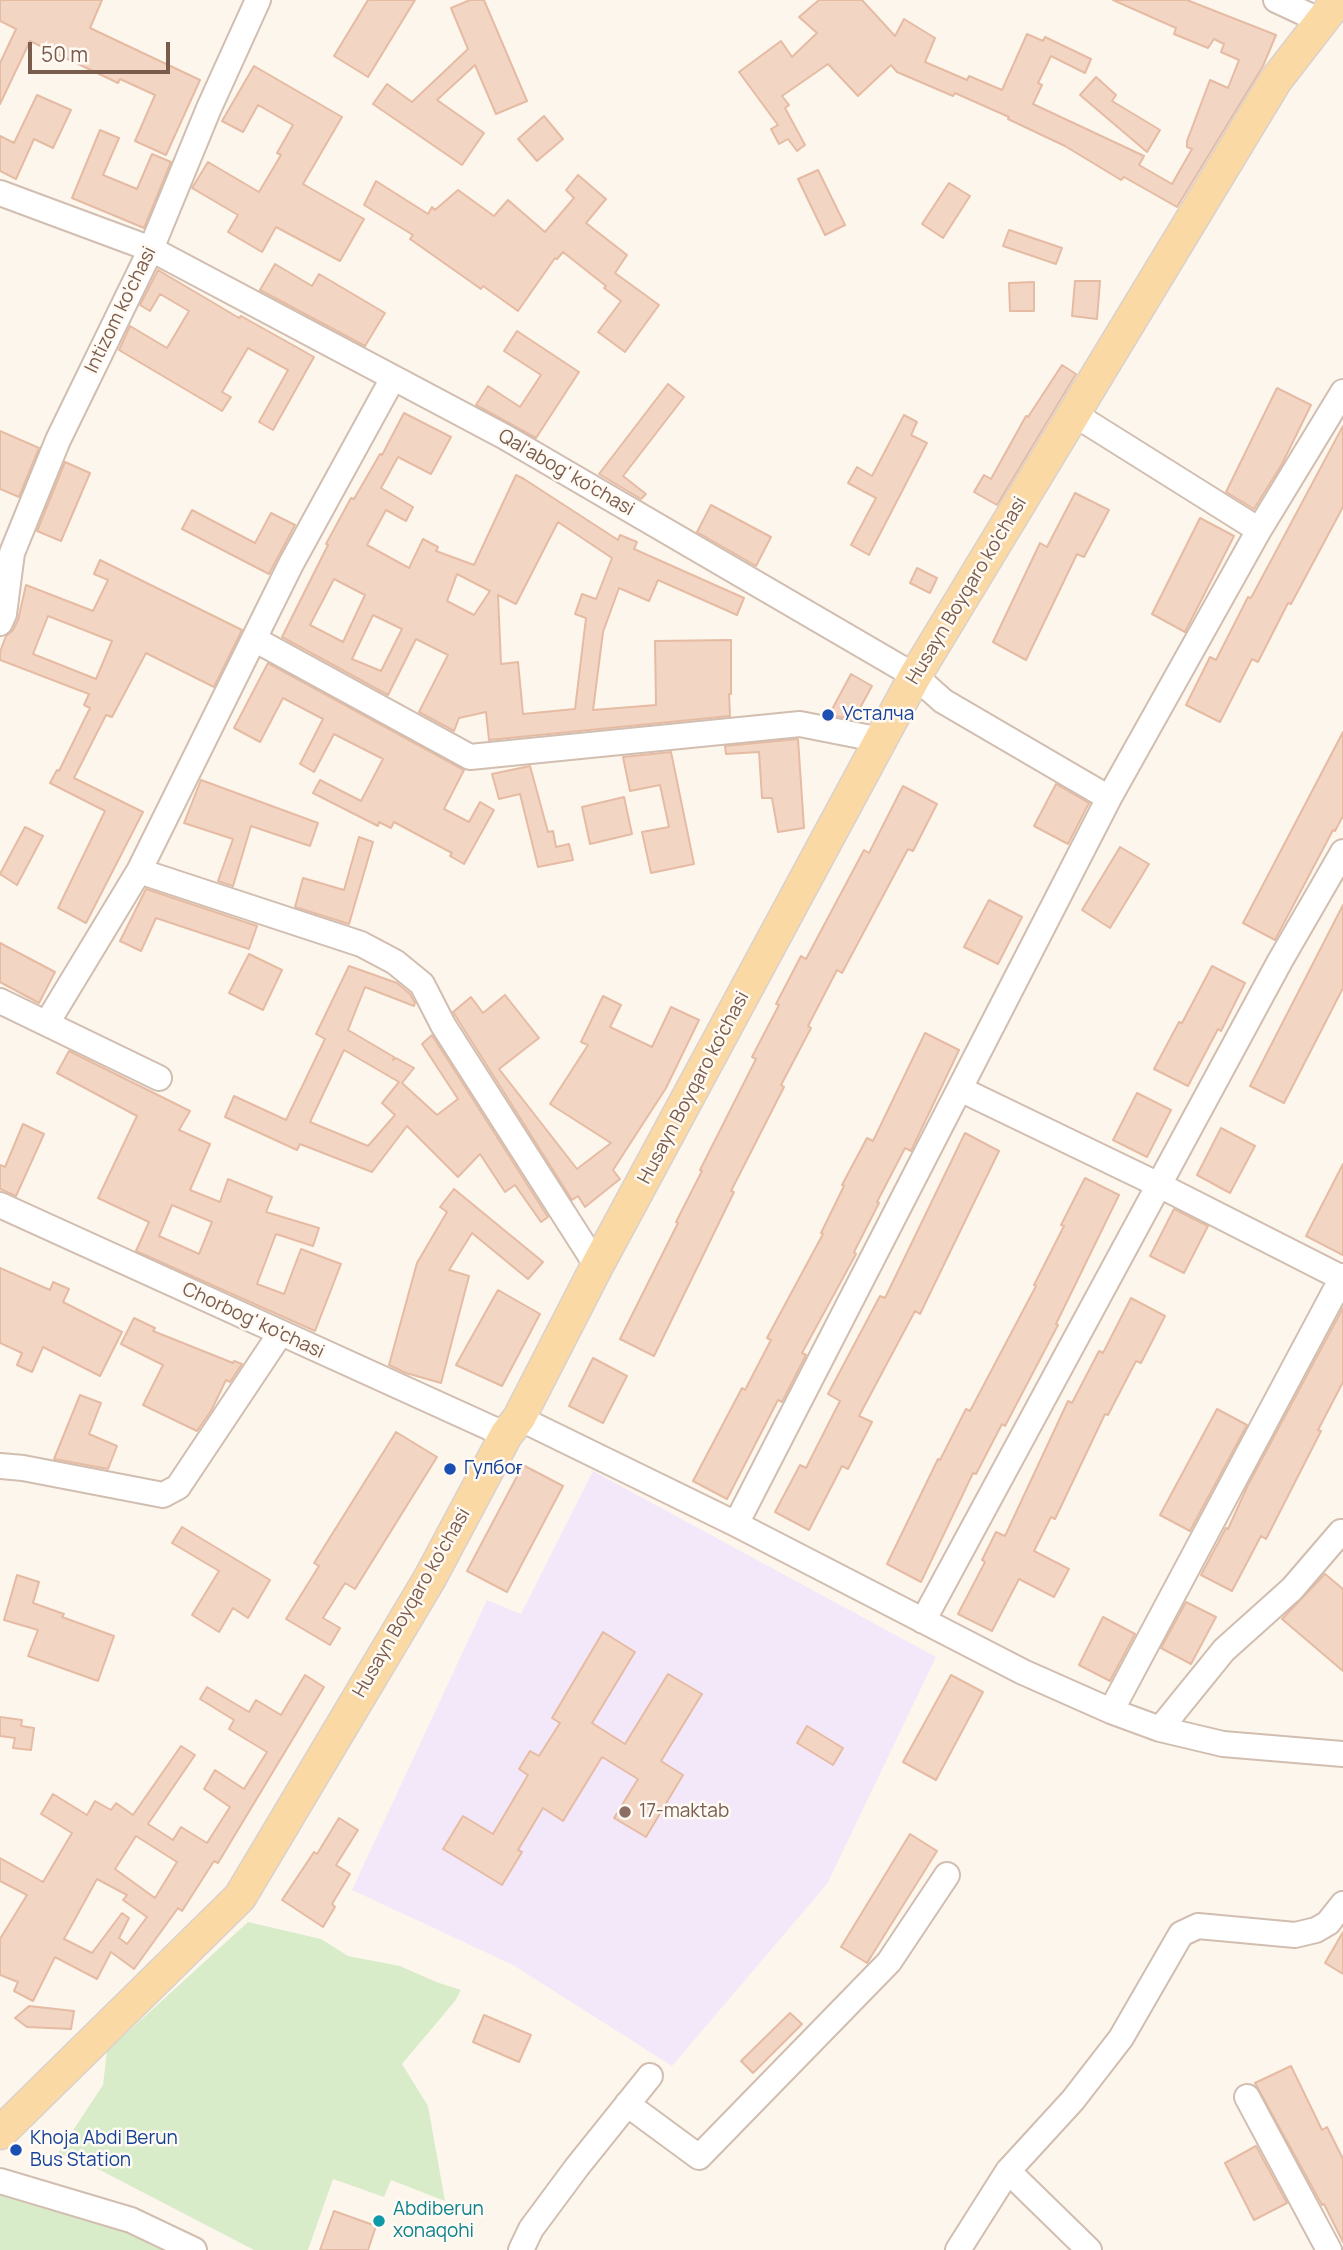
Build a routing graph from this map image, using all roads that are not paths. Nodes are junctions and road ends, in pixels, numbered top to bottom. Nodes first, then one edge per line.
1 (258, 0) edge
2 (1276, 0) edge
3 (1329, 11) edge
4 (0, 192) edge
5 (151, 249) junction
6 (393, 378) junction
7 (1343, 392) edge
8 (1074, 414) junction
9 (1259, 530) junction
10 (0, 622) edge
11 (254, 639) junction
12 (915, 676) junction
13 (881, 740) junction
14 (1108, 797) junction
15 (1343, 852) edge
16 (139, 871) junction
17 (0, 1001) edge
18 (47, 1023) junction
19 (159, 1077) dead end
20 (960, 1089) junction
21 (1159, 1185) junction
22 (0, 1205) edge
23 (597, 1266) junction
24 (1343, 1277) edge
25 (279, 1334) junction
26 (513, 1427) junction
27 (0, 1466) edge
28 (736, 1524) junction
29 (1341, 1532) dead end
30 (923, 1621) junction
31 (1111, 1712) junction
32 (1160, 1728) junction
33 (1343, 1754) edge
34 (947, 1875) dead end
35 (1343, 1905) edge
36 (650, 2076) dead end
37 (1247, 2097) dead end
38 (627, 2104) junction
39 (0, 2133) edge
40 (1008, 2171) junction
41 (0, 2180) edge
42 (194, 2250) edge
43 (521, 2250) edge
44 (958, 2250) edge
45 (1089, 2250) edge
46 (1329, 2250) edge

1 - 5 street, Intizom ko'chasi
2 - 3 street
3 - 8 main road, Husayn Boyqaro ko'chasi
4 - 5 street, Qal'abog' ko'chasi
5 - 6 street, Qal'abog' ko'chasi
5 - 10 street, Intizom ko'chasi
6 - 11 street
6 - 12 street, Qal'abog' ko'chasi
7 - 9 street
8 - 9 street
8 - 12 main road, Husayn Boyqaro ko'chasi
9 - 14 street
11 - 13 street
11 - 16 street
12 - 13 main road, Husayn Boyqaro ko'chasi
12 - 14 street, Qal'abog' ko'chasi
13 - 23 main road, Husayn Boyqaro ko'chasi
14 - 20 street
15 - 21 street
16 - 18 street
16 - 23 street
17 - 18 street
18 - 19 street
20 - 21 street
20 - 28 street
21 - 24 street
21 - 30 street
22 - 25 street, Сhorbog' ko'chasi
23 - 26 main road, Husayn Boyqaro ko'chasi
24 - 31 street
25 - 26 street, Сhorbog' ko'chasi
25 - 27 street
26 - 28 street, Сhorbog' ko'chasi
26 - 39 main road, Husayn Boyqaro ko'chasi
28 - 30 street, Сhorbog' ko'chasi
29 - 32 street
30 - 31 street, Сhorbog' ko'chasi
31 - 32 street, Сhorbog' ko'chasi
32 - 33 street, Сhorbog' ko'chasi
34 - 38 street
35 - 40 street
36 - 38 street
37 - 46 street
38 - 43 street
40 - 44 street
40 - 45 street
41 - 42 street

